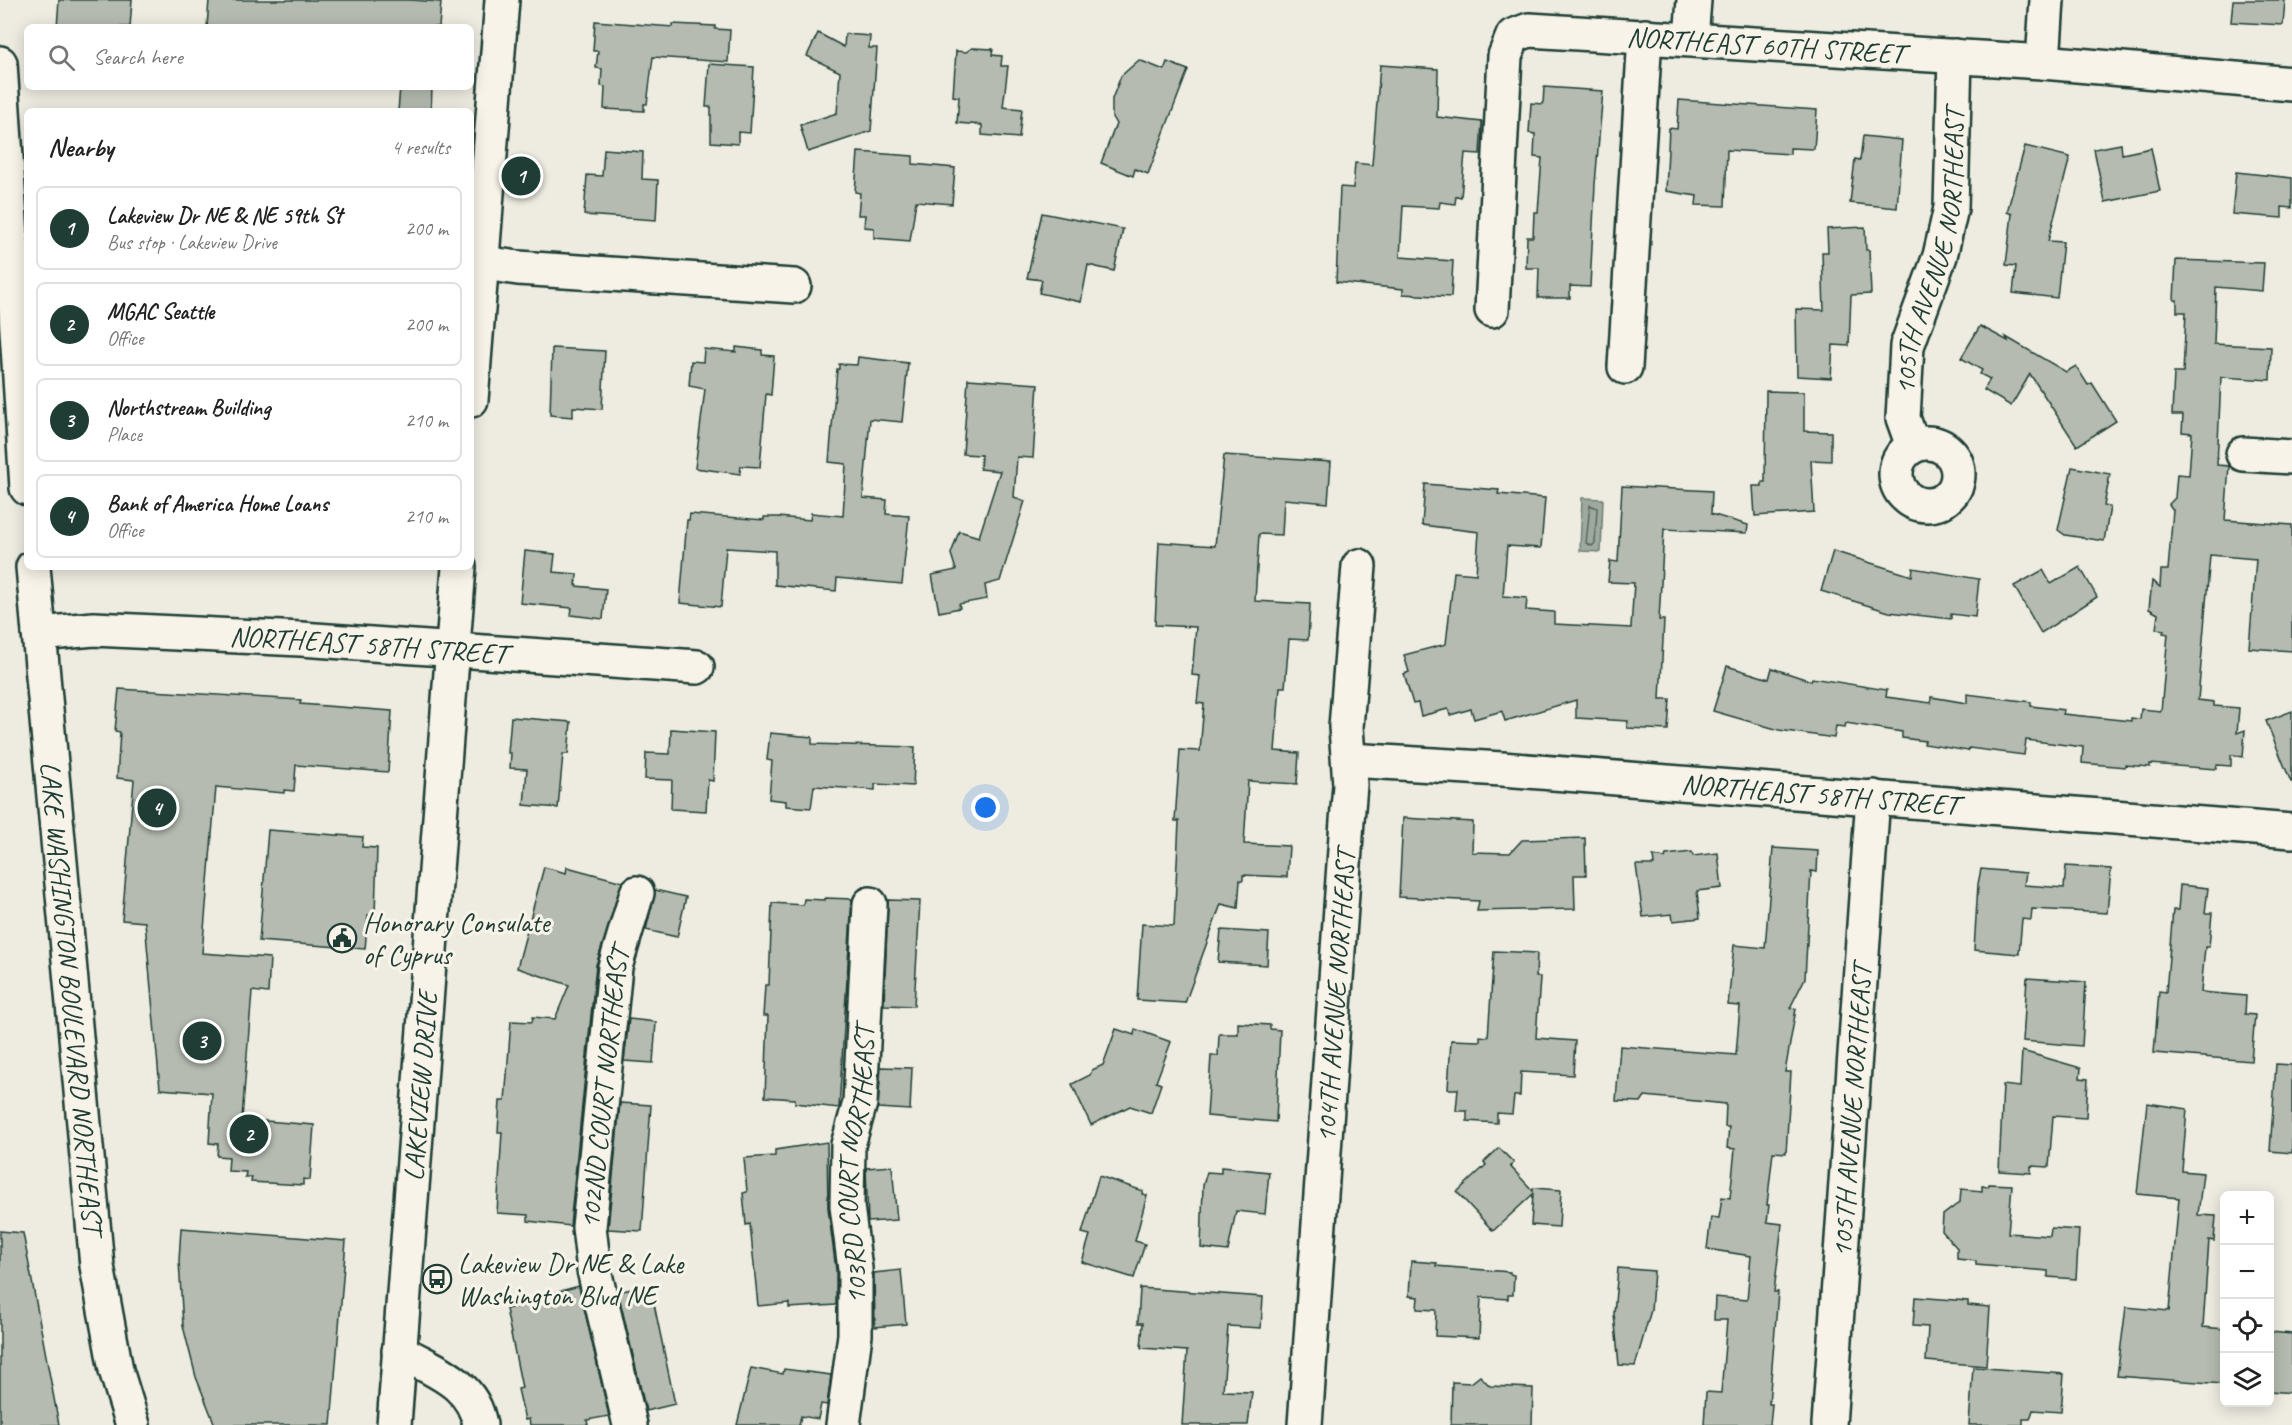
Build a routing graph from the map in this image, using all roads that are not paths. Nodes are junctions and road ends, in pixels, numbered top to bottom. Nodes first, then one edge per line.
1 (502, 0) edge
2 (1694, 0) edge
3 (2047, 0) edge
4 (1645, 36) junction
5 (1691, 39) junction
6 (1955, 56) junction
7 (2043, 62) junction
8 (0, 63) edge
9 (2292, 84) edge
10 (18, 229) edge
11 (476, 262) edge
12 (794, 286) dead end
13 (1492, 310) dead end
14 (474, 317) edge
15 (1625, 367) dead end
16 (24, 402) edge
17 (1913, 446) dead end
18 (2243, 454) dead end
19 (2292, 458) edge
20 (1359, 566) dead end
21 (33, 570) edge
22 (459, 570) edge
23 (39, 634) junction
24 (452, 651) junction
25 (697, 668) dead end
26 (1349, 760) junction
27 (1873, 797) junction
28 (2292, 831) edge
29 (637, 893) dead end
30 (870, 904) dead end
31 (399, 1351) junction
32 (134, 1425) edge
33 (394, 1425) edge
34 (480, 1425) edge
35 (630, 1425) edge
36 (843, 1425) edge
37 (1305, 1425) edge
38 (1829, 1425) edge

1 - 11 street
2 - 5 street
3 - 7 street
4 - 5 street, NORTHEAST 60TH STREET
4 - 13 street, NORTHEAST 60TH STREET
4 - 15 street
5 - 6 street, NORTHEAST 60TH STREET
6 - 7 street, NORTHEAST 60TH STREET
6 - 17 street, 105TH AVENUE NORTHEAST
7 - 9 street, NORTHEAST 60TH STREET
8 - 10 street
10 - 16 street
11 - 12 street
11 - 14 street
18 - 19 street
20 - 26 street, 104TH AVENUE NORTHEAST
21 - 23 street, LAKE WASHINGTON BOULEVARD NORTHEAST
22 - 24 street, LAKEVIEW DRIVE
23 - 24 street, NORTHEAST 58TH STREET
23 - 32 street, LAKE WASHINGTON BOULEVARD NORTHEAST
24 - 25 street, NORTHEAST 58TH STREET
24 - 31 street, LAKEVIEW DRIVE
26 - 27 street, NORTHEAST 58TH STREET
26 - 37 street, 104TH AVENUE NORTHEAST
27 - 28 street, NORTHEAST 58TH STREET
27 - 38 street, 105TH AVENUE NORTHEAST
29 - 35 street, 102ND COURT NORTHEAST
30 - 36 street, 103RD COURT NORTHEAST
31 - 33 street, LAKEVIEW DRIVE
31 - 34 street

